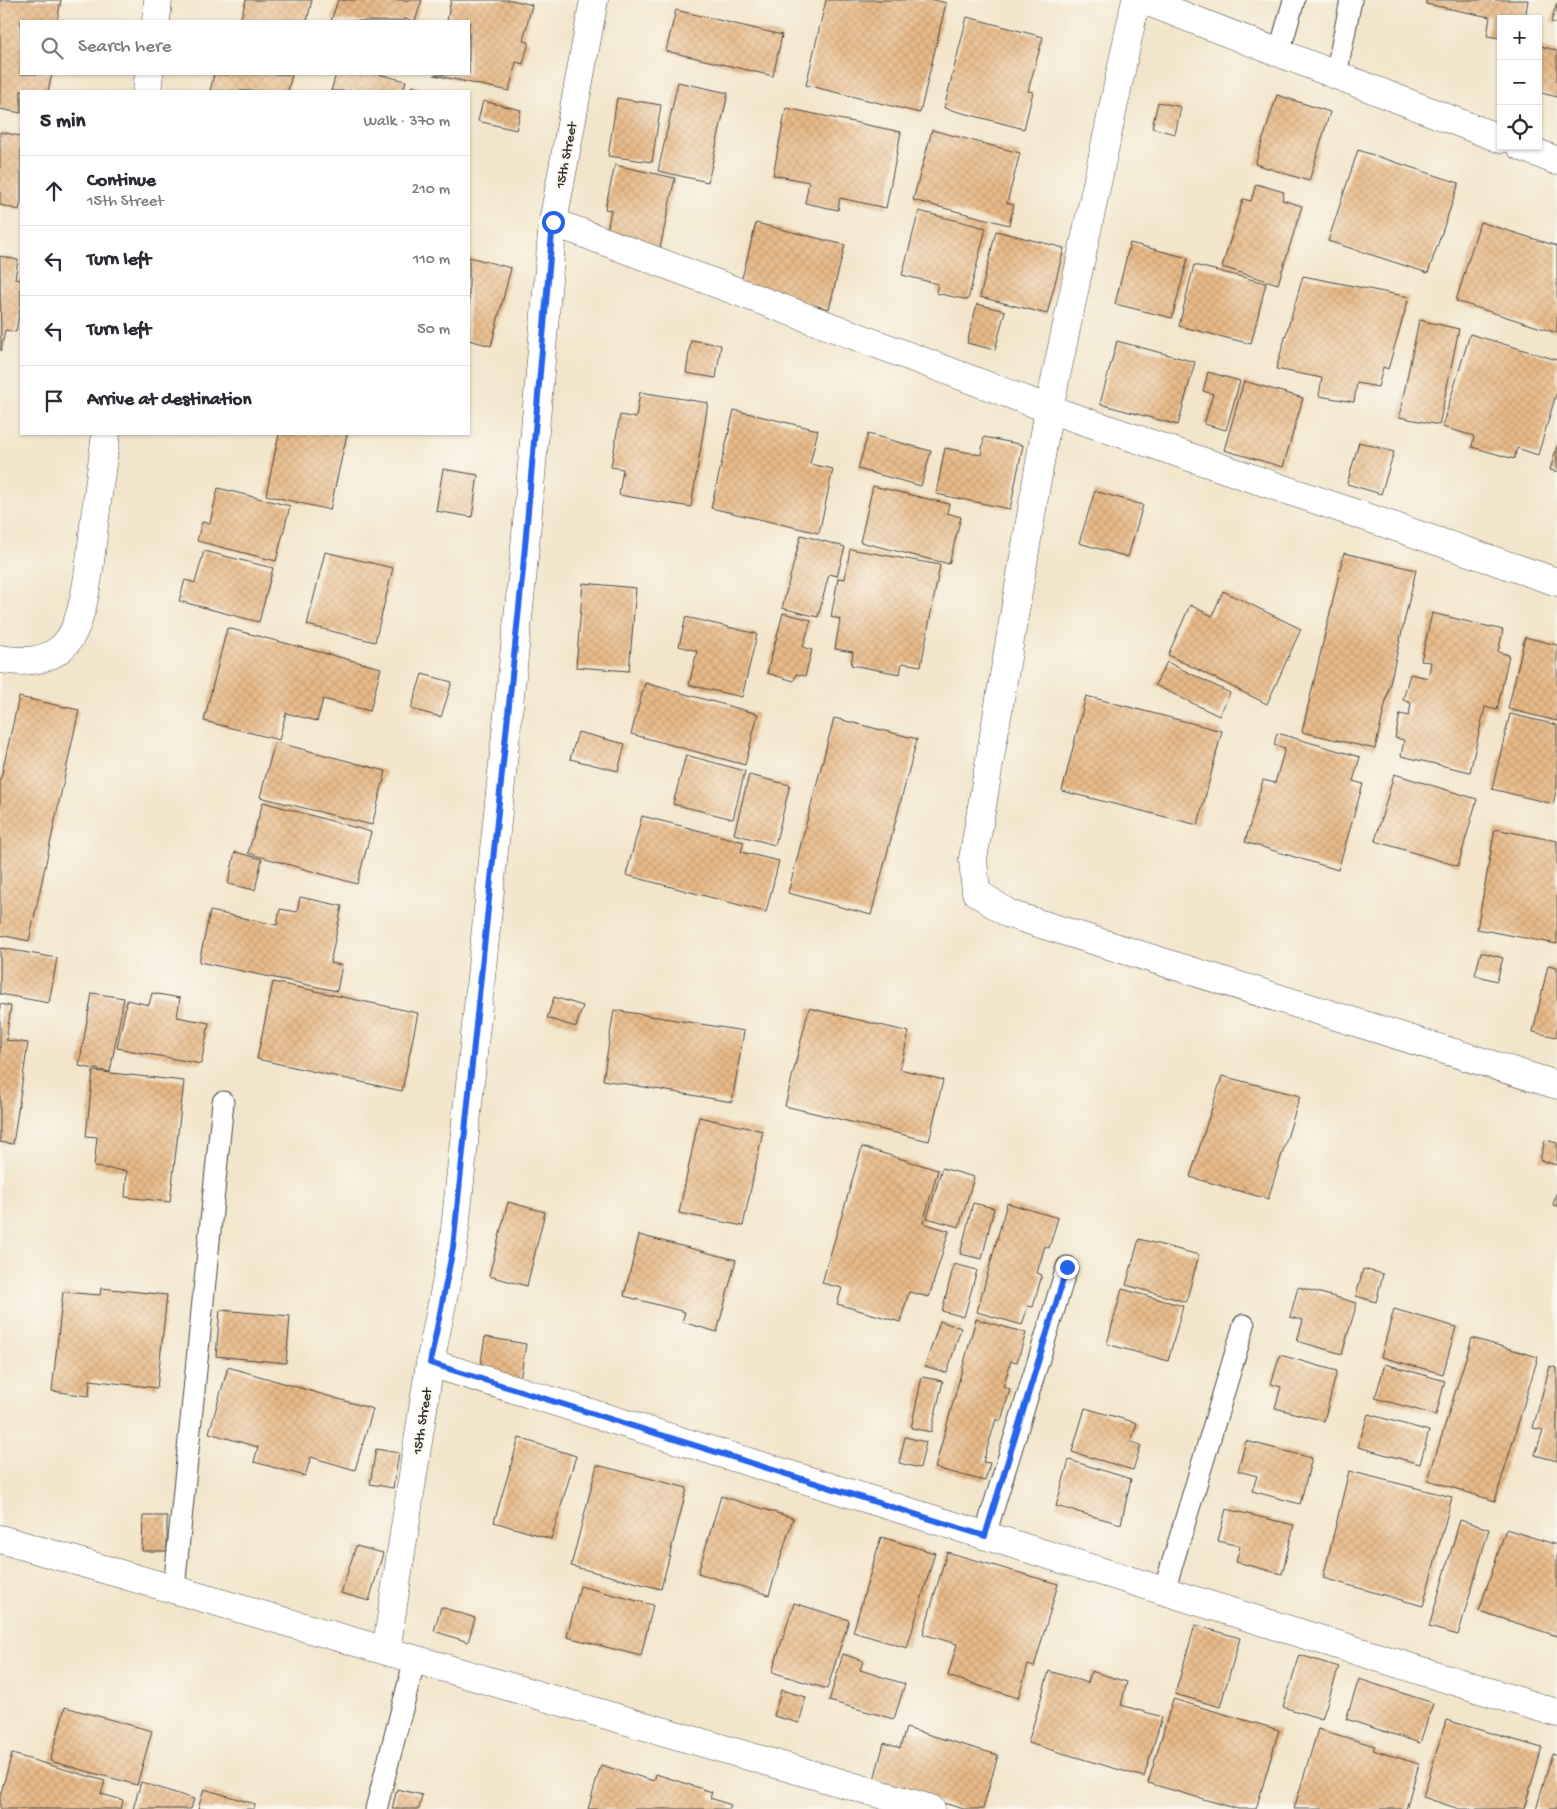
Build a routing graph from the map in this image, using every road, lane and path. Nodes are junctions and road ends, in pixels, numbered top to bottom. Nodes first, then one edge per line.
1 (158, 0) edge
2 (594, 0) edge
3 (1136, 0) edge
4 (1143, 0) edge
5 (1294, 0) edge
6 (1351, 0) edge
7 (156, 20) edge
8 (1279, 53) junction
9 (150, 75) edge
10 (1336, 75) junction
11 (147, 90) edge
12 (1497, 137) edge
13 (1530, 150) edge
14 (1557, 161) edge
15 (553, 222) junction
16 (1049, 409) junction
17 (106, 435) edge
18 (1557, 582) edge
19 (0, 659) edge
20 (1557, 1085) edge
21 (223, 1102) dead end
22 (1067, 1267) dead end
23 (1244, 1325) dead end
24 (430, 1363) junction
25 (985, 1536) junction
26 (0, 1539) edge
27 (174, 1589) junction
28 (1164, 1591) junction
29 (386, 1651) junction
30 (415, 1659) junction
31 (1557, 1713) edge
32 (376, 1809) edge
33 (931, 1809) edge

1 - 7 street
2 - 15 street, 15th Street
3 - 16 street
4 - 8 street
5 - 8 lane
6 - 10 lane
8 - 10 street
9 - 11 street
10 - 12 street
13 - 14 street
15 - 16 street
15 - 24 street, 15th Street
16 - 18 street
16 - 20 street
17 - 19 street
21 - 27 lane
22 - 25 lane
23 - 28 lane
24 - 25 street
24 - 29 street, 15th Street
25 - 28 street
26 - 27 street
27 - 29 street
28 - 31 street
29 - 30 street
30 - 32 lane
30 - 33 street

